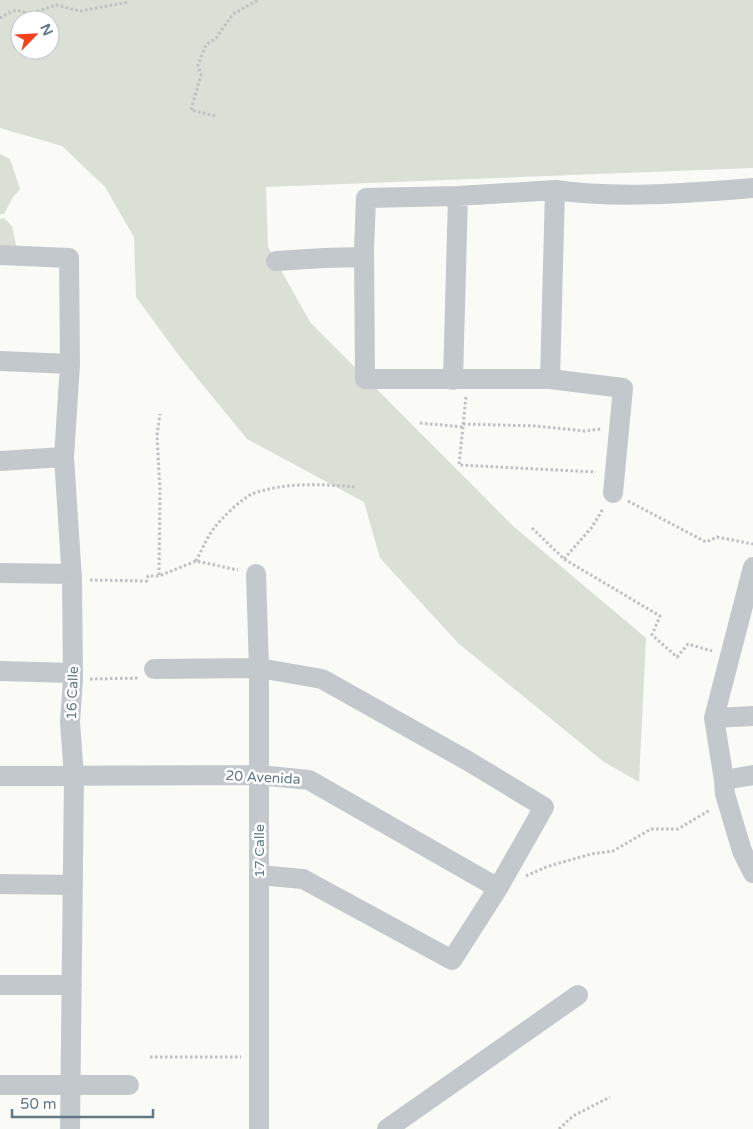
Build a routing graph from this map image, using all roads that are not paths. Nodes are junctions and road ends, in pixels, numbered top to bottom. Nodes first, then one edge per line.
1 (753, 188) edge
2 (555, 190) junction
3 (458, 196) junction
4 (0, 255) edge
5 (364, 258) junction
6 (276, 261) dead end
7 (0, 361) edge
8 (70, 364) junction
9 (462, 379) junction
10 (550, 379) junction
11 (64, 457) junction
12 (0, 461) edge
13 (613, 493) road end
14 (753, 567) edge
15 (0, 573) edge
16 (256, 574) road end
17 (72, 577) junction
18 (745, 625) edge
19 (259, 668) junction
20 (154, 669) road end
21 (0, 671) edge
22 (73, 676) junction
23 (753, 716) edge
24 (714, 718) junction
25 (259, 775) junction
26 (753, 775) edge
27 (0, 776) edge
28 (74, 776) junction
29 (724, 780) junction
30 (748, 848) edge
31 (753, 873) edge
32 (259, 875) junction
33 (0, 884) edge
34 (73, 885) junction
35 (498, 888) junction
36 (0, 984) edge
37 (72, 985) junction
38 (578, 995) dead end
39 (0, 1085) edge
40 (71, 1085) junction
41 (129, 1085) dead end
42 (70, 1129) edge
43 (259, 1129) edge
44 (387, 1129) edge

1 - 2 street
2 - 3 street
2 - 10 street
3 - 5 street
3 - 9 street
4 - 8 street, 16 Calle
5 - 6 street
5 - 9 street
7 - 8 street
8 - 11 street, 16 Calle
9 - 10 street
10 - 13 street
11 - 12 street
11 - 17 street, 16 Calle
14 - 18 street
15 - 17 street
16 - 19 street, 17 Calle
17 - 22 street, 16 Calle
18 - 24 street
19 - 20 street
19 - 25 street, 17 Calle
19 - 35 street
21 - 22 street
22 - 28 street, 16 Calle
23 - 24 street
24 - 29 street
25 - 28 street, 20 Avenida
25 - 32 street, 17 Calle
25 - 35 street, 20 Avenida
26 - 29 street
27 - 28 street, 20 Avenida
28 - 34 street, 16 Calle
29 - 30 street
30 - 31 street
32 - 35 street
32 - 43 street, 17 Calle
33 - 34 street
34 - 37 street, 16 Calle
36 - 37 street
37 - 40 street, 16 Calle
38 - 44 street
39 - 40 street
40 - 41 street
40 - 42 street, 16 Calle

